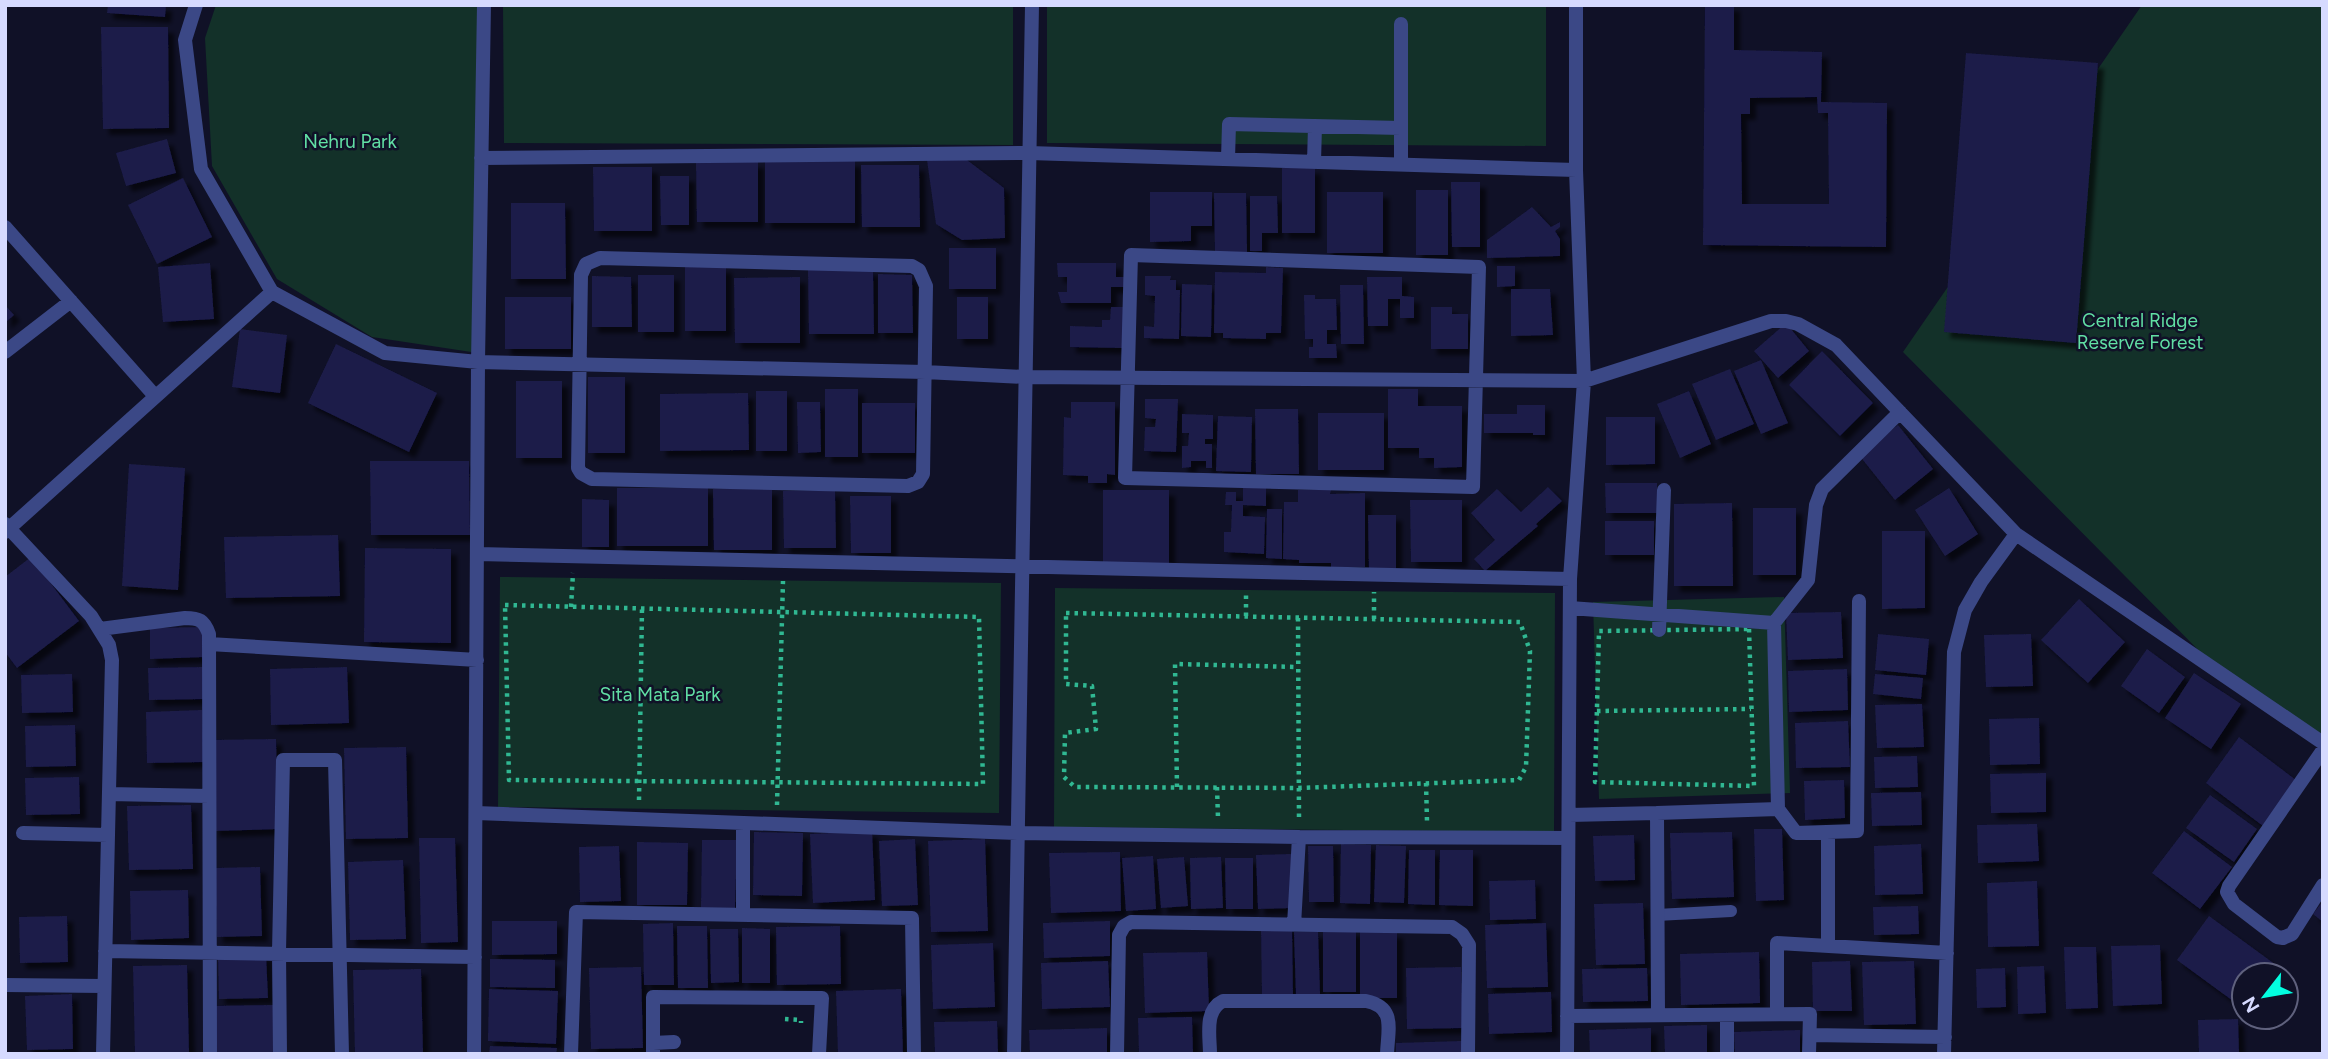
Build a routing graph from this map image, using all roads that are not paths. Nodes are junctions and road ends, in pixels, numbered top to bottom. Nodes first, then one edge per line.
1 (196, 5) edge
2 (484, 5) edge
3 (1032, 5) edge
4 (1576, 5) edge
5 (1401, 24) dead end
6 (1315, 126) junction
7 (1401, 128) junction
8 (1029, 153) junction
9 (481, 158) junction
10 (1228, 159) junction
11 (1314, 162) junction
12 (1401, 164) junction
13 (1576, 170) junction
14 (5, 227) edge
15 (272, 292) junction
16 (71, 301) junction
17 (5, 352) edge
18 (478, 362) junction
19 (581, 365) junction
20 (925, 372) junction
21 (1024, 377) junction
22 (1128, 377) junction
23 (1474, 380) junction
24 (1584, 381) junction
25 (155, 396) junction
26 (1900, 412) junction
27 (1664, 490) dead end
28 (7, 528) edge
29 (2016, 534) junction
30 (478, 554) junction
31 (1022, 567) junction
32 (1570, 579) junction
33 (1859, 601) dead end
34 (1570, 608) junction
35 (1660, 615) junction
36 (1774, 623) junction
37 (100, 629) junction
38 (1659, 630) road end
39 (209, 644) junction
40 (477, 660) junction
41 (2323, 743) edge
42 (2323, 750) edge
43 (109, 794) junction
44 (209, 796) junction
45 (1779, 809) junction
46 (476, 813) junction
47 (1657, 813) junction
48 (1569, 815) junction
49 (743, 823) junction
50 (23, 832) dead end
51 (1828, 832) junction
52 (1017, 833) junction
53 (108, 835) junction
54 (1299, 837) junction
55 (1568, 838) junction
56 (2323, 885) edge
57 (1731, 911) dead end
58 (743, 915) junction
59 (1657, 915) junction
60 (1294, 925) junction
61 (1828, 946) junction
62 (105, 951) junction
63 (209, 951) junction
64 (279, 953) junction
65 (1947, 953) junction
66 (340, 954) junction
67 (475, 957) junction
68 (5, 985) edge
69 (104, 986) junction
70 (1777, 1014) junction
71 (1658, 1015) junction
72 (1727, 1015) junction
73 (1567, 1016) junction
74 (1810, 1035) junction
75 (1945, 1037) junction
76 (674, 1042) dead end
77 (653, 1048) edge
78 (103, 1054) edge
79 (210, 1054) edge
80 (280, 1054) edge
81 (342, 1054) edge
82 (474, 1054) edge
83 (571, 1054) edge
84 (819, 1054) edge
85 (914, 1054) edge
86 (1014, 1054) edge
87 (1116, 1054) edge
88 (1210, 1054) edge
89 (1387, 1054) edge
90 (1468, 1054) edge
91 (1567, 1054) edge
92 (1727, 1054) edge
93 (1809, 1054) edge
94 (1944, 1054) edge

1 - 15 street
2 - 9 street
3 - 8 street
4 - 13 street
5 - 7 street
6 - 7 street
6 - 10 street
6 - 11 street
7 - 12 street
8 - 9 street
8 - 10 street
8 - 21 street
9 - 18 street
10 - 11 street
11 - 12 street
12 - 13 street
13 - 24 street
14 - 16 street
15 - 18 street
15 - 25 street
16 - 17 street
16 - 25 street
18 - 19 street
18 - 30 street
19 - 20 street
19 - 20 street
19 - 20 street
20 - 21 street
21 - 22 street
21 - 31 street
22 - 23 street
22 - 23 street
22 - 23 street
23 - 24 street
24 - 26 street
24 - 32 street
25 - 28 street
26 - 29 street
26 - 36 street
27 - 35 street
28 - 37 street
29 - 41 street
29 - 65 street
30 - 31 street
30 - 40 street
31 - 32 street
31 - 52 street
32 - 34 street
33 - 51 street
34 - 35 street
34 - 48 street
35 - 36 street
35 - 38 street
36 - 45 street
37 - 39 street
37 - 43 street
39 - 40 street
39 - 44 street
40 - 46 street
42 - 56 street
43 - 44 street
43 - 53 street
44 - 63 street
45 - 47 street
45 - 51 street
46 - 49 street
46 - 67 street
47 - 48 street
47 - 59 street
48 - 55 street
49 - 52 street
49 - 58 street
50 - 53 street
51 - 61 street
52 - 54 street
52 - 86 street
53 - 62 street
54 - 55 street
54 - 60 street
55 - 73 street
57 - 59 lane
58 - 83 street
58 - 85 street
59 - 71 street
60 - 87 street
60 - 90 street
61 - 65 street
61 - 70 street
62 - 63 street
62 - 69 street
63 - 64 street
63 - 79 street
64 - 66 street
64 - 66 street
64 - 80 street
65 - 75 street
66 - 67 street
66 - 81 street
67 - 82 street
68 - 69 street
69 - 78 street
70 - 72 street
70 - 74 street
71 - 72 street
71 - 73 street
72 - 92 street
73 - 91 street
74 - 75 street
74 - 93 street
75 - 94 street
76 - 77 street
77 - 84 street
88 - 89 street

